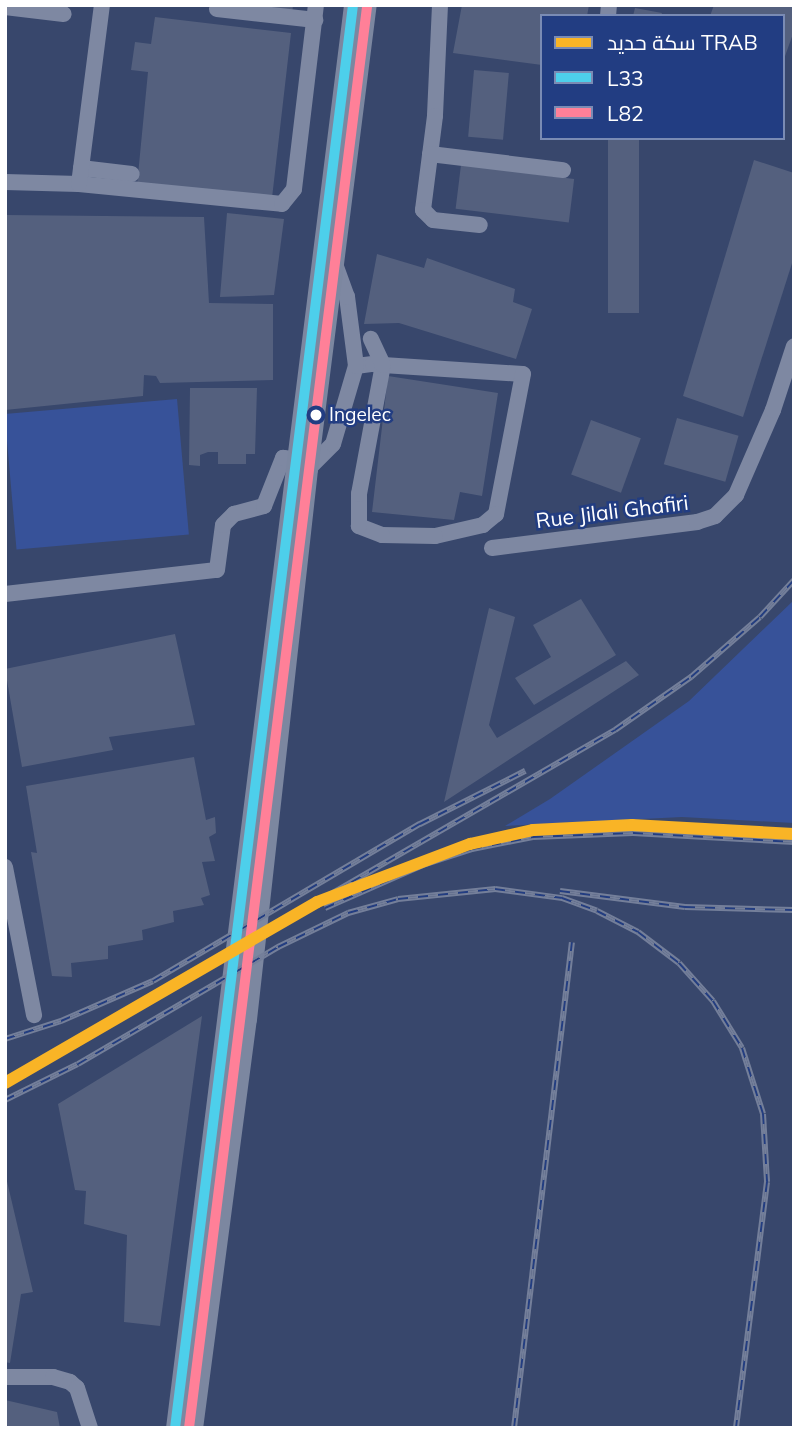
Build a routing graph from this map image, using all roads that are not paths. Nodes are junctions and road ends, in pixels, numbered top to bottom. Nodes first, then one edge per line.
1 (102, 5) edge
2 (353, 5) edge
3 (367, 5) edge
4 (440, 5) edge
5 (5, 7) edge
6 (217, 9) dead end
7 (64, 13) dead end
8 (316, 13) edge
9 (430, 154) junction
10 (563, 170) dead end
11 (132, 174) dead end
12 (80, 176) junction
13 (5, 182) edge
14 (480, 225) dead end
15 (334, 261) junction
16 (371, 339) dead end
17 (794, 346) edge
18 (383, 365) junction
19 (356, 366) junction
20 (301, 464) junction
21 (492, 548) dead end
22 (5, 594) edge
23 (5, 867) edge
24 (34, 1015) dead end
25 (5, 1377) edge
26 (90, 1428) edge
27 (175, 1428) edge
28 (193, 1428) edge

1 - 12 street
2 - 20 main road
3 - 15 main road
4 - 9 street
5 - 7 street
6 - 8 street
8 - 12 street
9 - 10 street
9 - 14 street
11 - 12 street
12 - 13 street
15 - 19 street
15 - 20 main road
16 - 18 street
17 - 21 street, Rue Jilali Ghafiri
18 - 18 street
18 - 19 street
19 - 20 street
20 - 22 street
20 - 27 main road
20 - 28 main road
23 - 24 street
25 - 26 street

